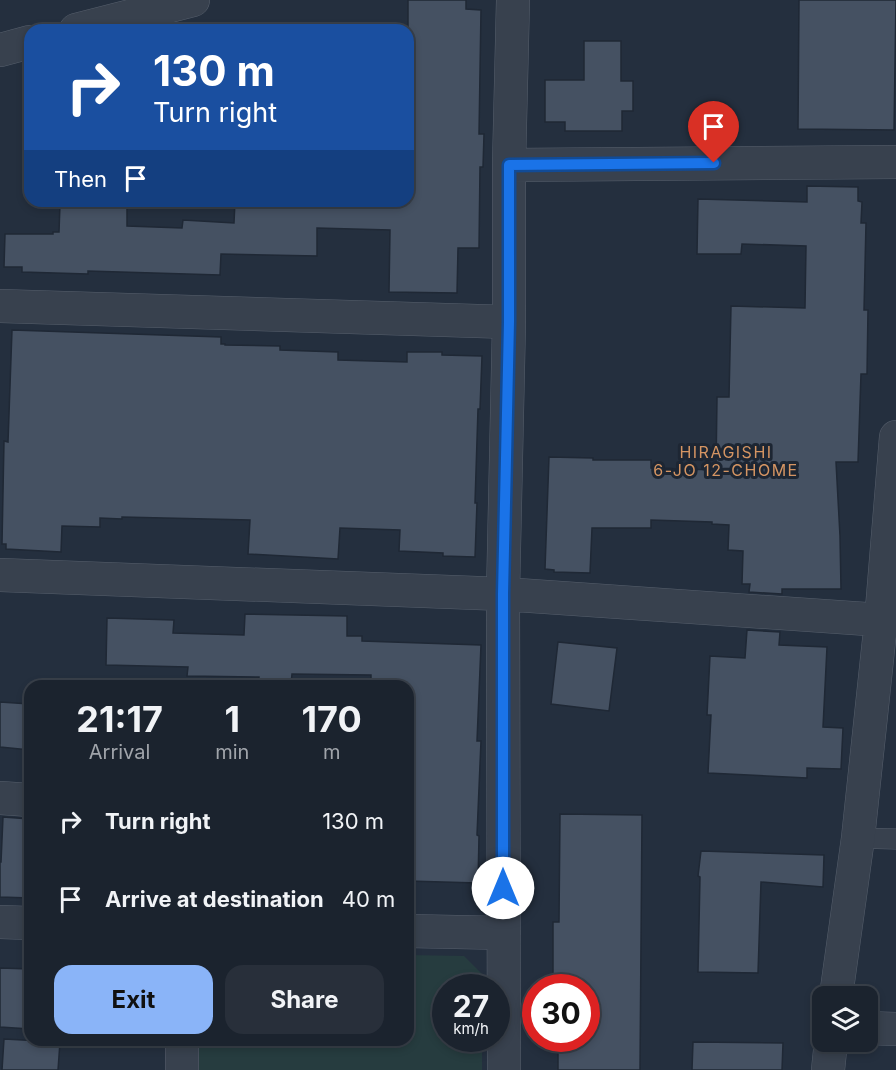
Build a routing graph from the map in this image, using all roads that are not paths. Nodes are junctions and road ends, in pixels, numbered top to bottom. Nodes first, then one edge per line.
1 (193, 0) edge
2 (513, 0) edge
3 (99, 24) edge
4 (24, 44) edge
5 (0, 50) edge
6 (896, 162) edge
7 (509, 165) junction
8 (0, 306) edge
9 (509, 322) junction
10 (896, 437) edge
11 (0, 575) edge
12 (503, 594) junction
13 (888, 621) edge
14 (0, 798) edge
15 (24, 800) edge
16 (858, 838) junction
17 (896, 839) edge
18 (0, 922) edge
19 (24, 923) edge
20 (414, 931) edge
21 (504, 933) junction
22 (837, 986) edge
23 (878, 1028) edge
24 (896, 1029) edge
25 (182, 1046) edge
26 (830, 1052) edge
27 (182, 1070) edge
28 (504, 1070) edge
29 (828, 1070) edge

1 - 3 street
2 - 7 street
4 - 5 street
6 - 7 street
7 - 9 street
8 - 9 street
9 - 12 street
10 - 13 street
11 - 12 street
12 - 13 street
12 - 21 street
13 - 16 street
14 - 15 street
16 - 17 lane
16 - 22 street
18 - 19 street
20 - 21 street
21 - 28 street
23 - 24 street
25 - 27 street
26 - 29 street

